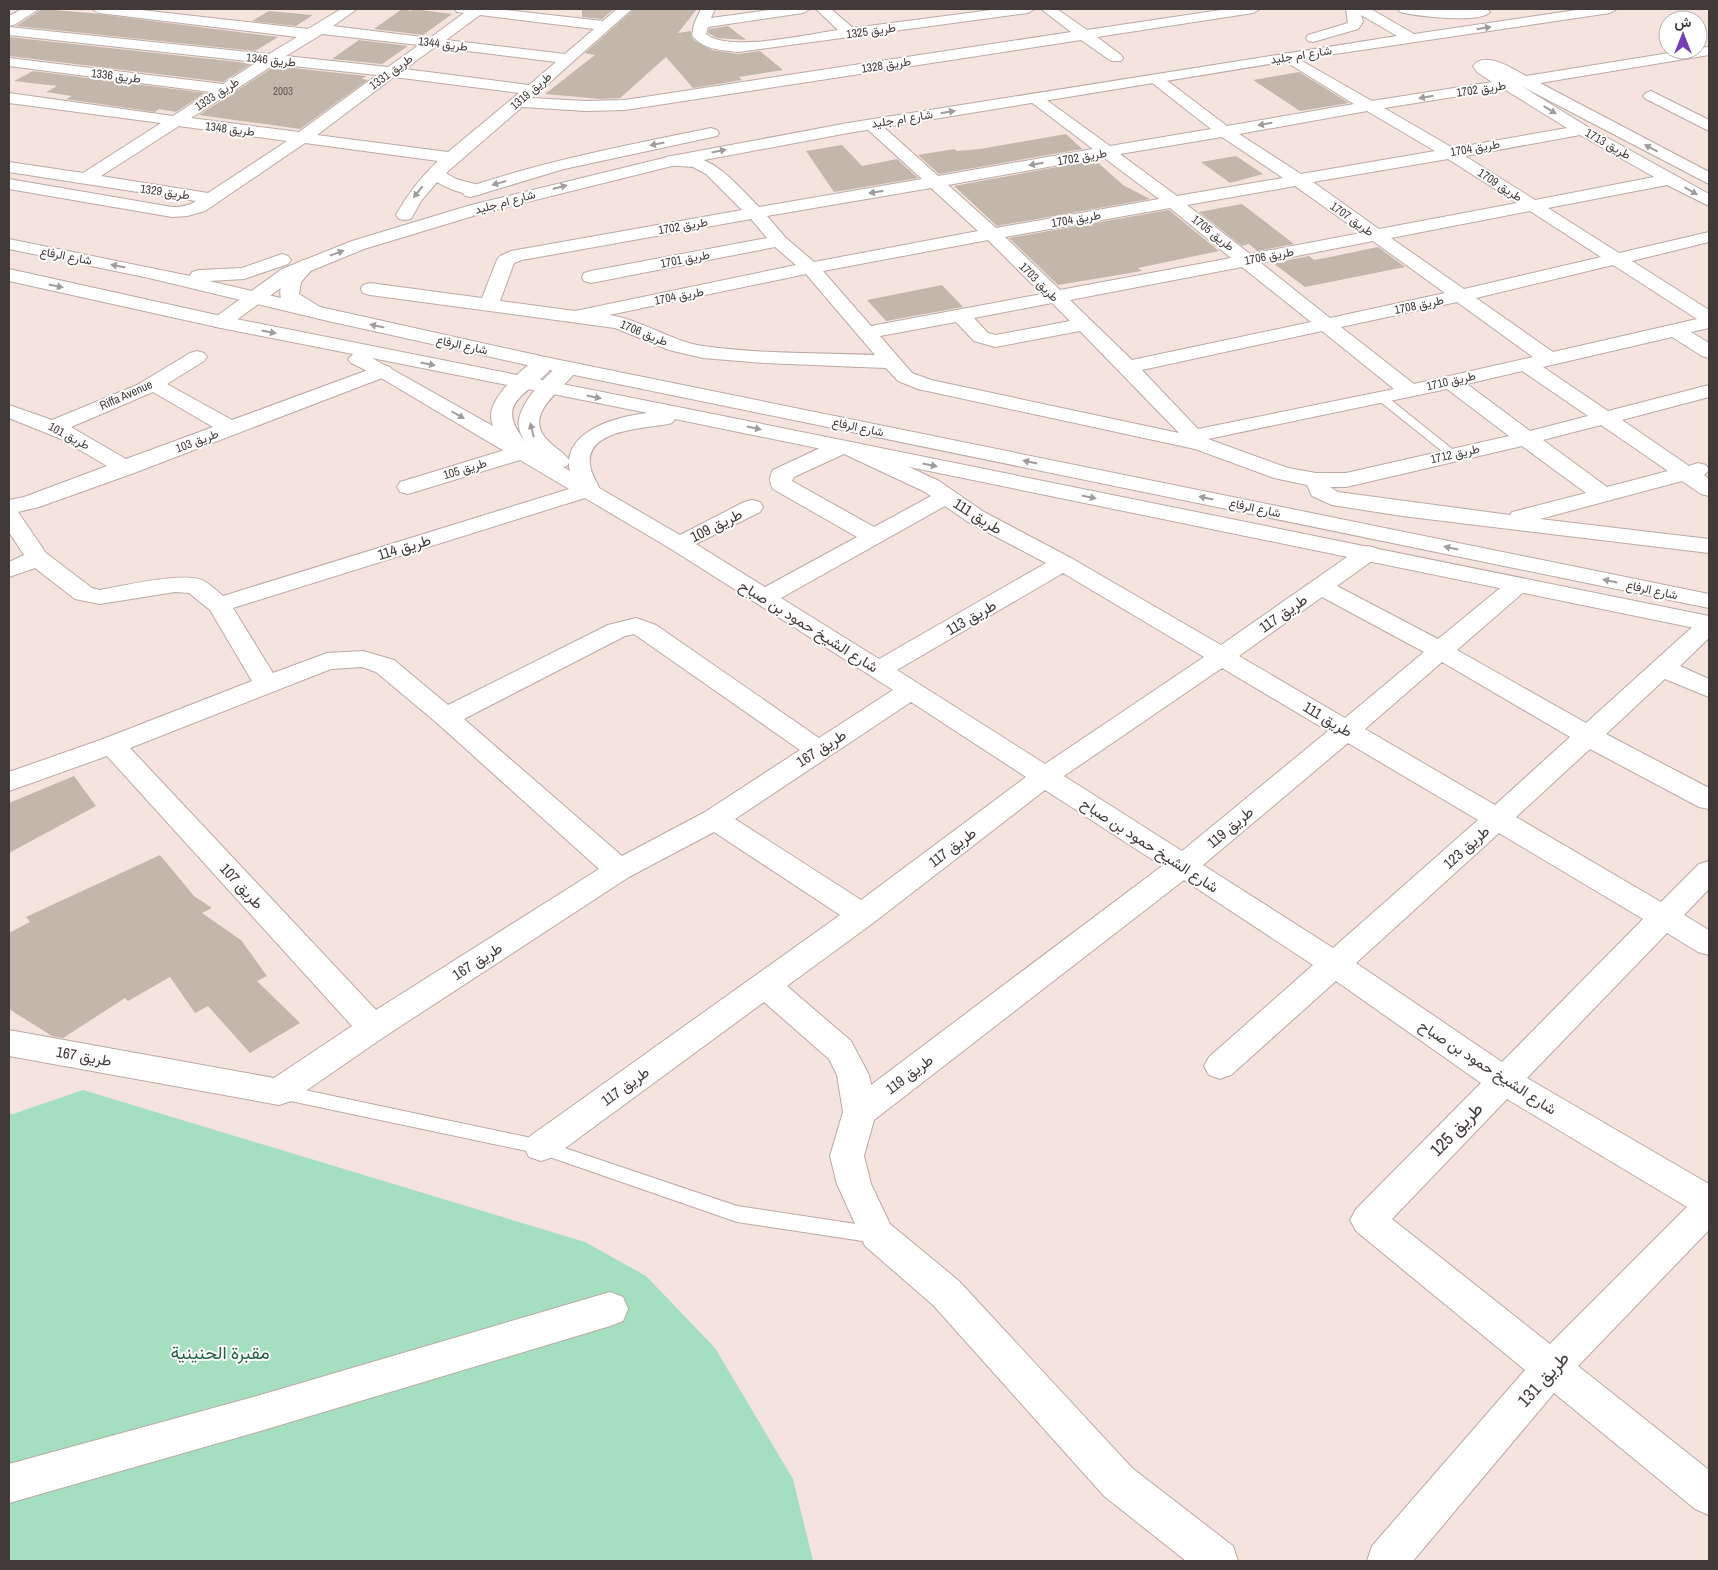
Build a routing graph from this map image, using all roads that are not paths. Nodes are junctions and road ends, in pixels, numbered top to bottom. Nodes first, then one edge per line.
1 (32, 9) edge
2 (100, 9) edge
3 (462, 9) edge
4 (626, 9) edge
5 (708, 9) edge
6 (802, 9) edge
7 (823, 9) edge
8 (1028, 9) edge
9 (1048, 9) edge
10 (1253, 9) edge
11 (1353, 9) edge
12 (1362, 9) edge
13 (1392, 9) edge
14 (1405, 9) edge
15 (1610, 9) edge
16 (320, 10) edge
17 (479, 10) edge
18 (1524, 10) edge
19 (347, 11) edge
20 (1197, 12) edge
21 (9, 22) edge
22 (701, 24) junction
23 (606, 26) junction
24 (1396, 29) junction
25 (9, 31) edge
26 (315, 31) junction
27 (1415, 32) junction
28 (852, 34) junction
29 (1084, 34) junction
30 (433, 43) junction
31 (1272, 48) junction
32 (1288, 57) junction
33 (1116, 58) dead end
34 (269, 60) junction
35 (568, 60) junction
36 (1658, 60) edge
37 (9, 62) edge
38 (391, 72) junction
39 (1156, 79) junction
40 (1525, 81) junction
41 (1508, 85) junction
42 (224, 89) junction
43 (532, 90) junction
44 (1651, 96) dead end
45 (9, 98) edge
46 (1036, 98) junction
47 (518, 102) junction
48 (606, 106) junction
49 (1368, 106) junction
50 (850, 112) dead end
51 (538, 118) dead end
52 (521, 120) dead end
53 (173, 121) junction
54 (495, 122) junction
55 (871, 124) junction
56 (1709, 126) edge
57 (730, 130) dead end
58 (1582, 130) junction
59 (1224, 131) junction
60 (302, 138) junction
61 (1106, 152) junction
62 (1450, 153) junction
63 (452, 158) junction
64 (672, 160) junction
65 (9, 167) edge
66 (436, 174) junction
67 (1297, 179) junction
68 (1671, 179) junction
69 (1709, 179) edge
70 (84, 180) junction
71 (934, 182) junction
72 (9, 184) edge
73 (476, 190) junction
74 (447, 200) dead end
75 (207, 201) junction
76 (1172, 201) junction
77 (1709, 201) edge
78 (1532, 205) junction
79 (430, 206) dead end
80 (755, 213) junction
81 (404, 215) junction
82 (992, 234) junction
83 (1375, 235) junction
84 (1709, 237) edge
85 (779, 241) junction
86 (9, 244) edge
87 (1616, 259) junction
88 (282, 260) junction
89 (1247, 260) junction
90 (9, 261) edge
91 (307, 265) junction
92 (810, 268) junction
93 (149, 272) junction
94 (9, 275) edge
95 (591, 277) dead end
96 (370, 289) dead end
97 (1460, 296) junction
98 (1054, 297) junction
99 (229, 298) junction
100 (254, 298) junction
101 (489, 304) junction
102 (960, 315) junction
103 (328, 316) junction
104 (572, 317) junction
105 (1709, 318) edge
106 (215, 321) junction
107 (1709, 322) edge
108 (1083, 325) junction
109 (1327, 325) junction
110 (1676, 330) junction
111 (867, 333) junction
112 (322, 343) junction
113 (1709, 352) edge
114 (197, 358) dead end
115 (1549, 359) junction
116 (890, 362) junction
117 (545, 363) junction
118 (1525, 364) junction
119 (569, 368) junction
120 (1128, 368) junction
121 (383, 371) junction
122 (1450, 382) junction
123 (522, 383) junction
124 (153, 384) junction
125 (546, 387) junction
126 (1409, 391) junction
127 (1709, 391) edge
128 (1382, 398) junction
129 (9, 411) edge
130 (1602, 418) junction
131 (723, 422) junction
132 (53, 427) junction
133 (231, 428) junction
134 (1527, 438) junction
135 (1197, 440) junction
136 (847, 448) junction
137 (522, 452) junction
138 (1452, 454) junction
139 (1709, 467) edge
140 (126, 468) junction
141 (1687, 473) junction
142 (1316, 480) junction
143 (408, 487) dead end
144 (1709, 489) edge
145 (589, 490) junction
146 (1603, 495) junction
147 (946, 496) junction
148 (9, 507) edge
149 (752, 507) dead end
150 (9, 516) edge
151 (1505, 521) junction
152 (874, 537) junction
153 (679, 544) junction
154 (1709, 546) edge
155 (1368, 553) junction
156 (38, 558) junction
157 (1063, 563) junction
158 (9, 570) edge
159 (1518, 585) junction
160 (1321, 587) junction
161 (763, 598) junction
162 (1709, 601) edge
163 (219, 605) junction
164 (1709, 624) edge
165 (1441, 651) junction
166 (1222, 656) junction
167 (1662, 668) junction
168 (878, 670) junction
169 (266, 684) junction
170 (1709, 689) edge
171 (911, 690) junction
172 (446, 717) junction
173 (1348, 730) junction
174 (1588, 736) junction
175 (112, 745) junction
176 (818, 750) junction
177 (1044, 777) junction
178 (9, 782) edge
179 (1709, 800) edge
180 (715, 818) junction
181 (1497, 819) junction
182 (1183, 866) junction
183 (619, 870) junction
184 (1709, 871) edge
185 (862, 915) junction
186 (1663, 917) junction
187 (1709, 944) edge
188 (1335, 964) junction
189 (764, 985) junction
190 (373, 1028) junction
191 (9, 1043) edge
192 (1220, 1066) dead end
193 (1504, 1081) junction
194 (279, 1092) junction
195 (860, 1112) junction
196 (540, 1147) junction
197 (1709, 1202) edge
198 (1709, 1207) edge
199 (877, 1235) junction
200 (610, 1310) dead end
201 (1551, 1368) junction
202 (9, 1484) edge
203 (1709, 1495) edge
204 (1218, 1561) edge
205 (1387, 1561) edge

1 - 21 street
2 - 26 street, طريق 1344
3 - 17 street
4 - 23 street, طريق 1319
5 - 22 street
6 - 22 street
7 - 28 street
8 - 28 street, طريق 1325
9 - 29 street
10 - 20 street, طريق 1328
11 - 31 street
12 - 24 street
13 - 27 street
14 - 18 street
27 -> 15 street, شارع ام جليد
16 - 19 street
17 - 23 street
17 - 30 street, طريق 1331
18 - 27 street, شارع ام جليد
19 - 26 street, طريق 1333
20 - 29 street, طريق 1328
22 - 28 street, طريق 1325
23 - 35 street, طريق 1319
24 - 27 street
24 - 31 street, شارع ام جليد
25 - 34 street, طريق 1346
26 - 30 street, طريق 1344
26 - 34 street, طريق 1333
27 - 32 street, شارع ام جليد
29 - 33 street
29 - 48 street, طريق 1328
30 - 35 street, طريق 1344
30 - 38 street, طريق 1331
31 - 50 street, شارع ام جليد
32 - 39 street, شارع ام جليد
32 - 49 street, طريق 1709
34 - 38 street, طريق 1346
34 - 42 street, طريق 1333
35 - 43 street, طريق 1319
36 - 40 street, طريق 1702
37 - 42 street, طريق 1336
38 - 43 street, طريق 1346
38 - 60 street, طريق 1331
39 - 46 street, شارع ام جليد
39 - 59 street, طريق 1707
40 - 41 street, طريق 1702
40 - 41 street, طريق 1713
69 -> 40 street, طريق 1713
41 -> 49 street, طريق 1702
41 -> 58 street, طريق 1713
42 - 53 street, طريق 1333
43 - 47 street, طريق 1319
44 - 56 street
45 - 53 street, طريق 1348
55 -> 46 street, شارع ام جليد
46 - 61 street, طريق 1705
47 - 48 street, طريق 1328
47 - 54 street, طريق 1319
48 - 51 street
49 -> 59 street, طريق 1702
49 - 62 street, طريق 1709
52 - 54 street
53 - 60 street, طريق 1348
53 - 70 street, طريق 1333
54 - 63 street, طريق 1319
64 -> 55 street, شارع ام جليد
55 - 71 street, طريق 1703
57 -> 73 street, شارع ام جليد
58 - 62 street, طريق 1704
58 - 68 street, طريق 1713
59 - 61 street, طريق 1702
59 - 67 street, طريق 1707
60 - 63 street, طريق 1348
60 - 75 street, طريق 1331
61 -> 71 street, طريق 1702
61 - 76 street, طريق 1705
62 - 67 street, طريق 1704
62 - 78 street, طريق 1709
63 - 66 street, طريق 1319
64 - 80 street
91 -> 64 street, شارع ام جليد
65 - 70 street, طريق 1329
66 - 73 street
66 -> 81 street, طريق 1319
67 - 76 street, طريق 1704
67 - 83 street, طريق 1707
68 -> 77 street, طريق 1713
68 - 78 street, طريق 1706
70 - 75 street, طريق 1329
71 -> 80 street, طريق 1702
71 - 82 street, طريق 1703
72 - 75 street, طريق 1329
73 - 74 street, شارع ام جليد
76 - 82 street, طريق 1704
76 - 89 street, طريق 1705
78 - 83 street, طريق 1706
78 - 87 street, طريق 1709
79 - 81 street
80 - 85 street
80 - 101 street, طريق 1702
81 - 88 street
82 - 92 street, طريق 1704
82 - 98 street, طريق 1703
83 - 89 street, طريق 1706
83 - 97 street, طريق 1707
84 - 87 street, طريق 1708
85 - 92 street
85 - 95 street, طريق 1701
93 -> 86 street, شارع الرفاع
87 - 97 street, طريق 1708
87 - 105 street, طريق 1709
88 - 93 street
88 - 99 street
89 - 98 street, طريق 1706
89 - 109 street, طريق 1705
90 - 99 street
91 - 100 street, شارع ام جليد
91 - 103 street
92 - 104 street, طريق 1704
92 - 111 street
93 - 99 street, شارع الرفاع
94 -> 106 street, شارع الرفاع
96 - 101 street, طريق 1706
97 - 109 street, طريق 1708
97 - 115 street, طريق 1707
98 - 102 street, طريق 1706
98 - 108 street, طريق 1703
99 - 100 street, شارع الرفاع
99 - 106 street
100 - 103 street, شارع الرفاع
100 - 106 street, شارع ام جليد
101 - 104 street, طريق 1706
102 - 108 street
102 - 111 street, طريق 1706
117 -> 103 street, شارع الرفاع
104 - 116 street, طريق 1706
106 -> 112 street, شارع الرفاع
107 - 110 street, طريق 1710
108 - 120 street, طريق 1703
109 - 120 street, طريق 1708
109 - 126 street, طريق 1705
110 - 113 street
110 - 115 street, طريق 1710
111 - 116 street, طريق 1712
112 - 121 street
112 -> 123 street, شارع الرفاع
114 - 124 street, Riffa Avenue
115 - 118 street, طريق 1710
116 - 135 street, طريق 1712
117 - 119 street, شارع الرفاع
117 - 123 street, شارع الشيخ حمود بن صباح
118 - 122 street, طريق 1710
118 - 130 street
119 - 125 street, شارع الشيخ حمود بن صباح
162 -> 119 street, شارع الرفاع
120 - 135 street, طريق 1703
121 - 133 street, طريق 103
121 -> 137 street
122 - 126 street, طريق 1710
122 - 134 street
123 - 125 street, شارع الرفاع
123 - 137 street, شارع الشيخ حمود بن صباح
124 - 132 street, Riffa Avenue
124 - 133 street
125 -> 131 street, شارع الرفاع
145 -> 125 street, شارع الشيخ حمود بن صباح
126 - 128 street, طريق 1710
127 - 130 street, طريق 1712
128 - 135 street, طريق 1710
128 - 138 lane
129 - 132 street, طريق 101
130 - 134 street, طريق 1712
130 - 141 street
131 -> 136 street, شارع الرفاع
131 - 145 street
132 - 140 street, طريق 101
133 - 140 street, طريق 103
134 - 138 street, طريق 1712
134 - 146 street
135 - 142 street, طريق 1712
136 - 147 street, طريق 111
136 - 152 street
136 -> 155 street, شارع الرفاع
137 - 143 street, طريق 105
137 - 145 street, شارع الشيخ حمود بن صباح
138 - 142 street, طريق 1712
139 - 141 street
140 - 148 street, طريق 103
141 - 144 street
141 - 146 street
142 - 151 street
145 - 153 street, شارع الشيخ حمود بن صباح
145 - 163 street, طريق 114
146 - 151 street
147 - 152 street, طريق 111
147 - 157 street, طريق 111
149 - 153 street, طريق 109
150 - 156 street
151 - 154 street
152 - 161 street, طريق 111
153 - 161 street, شارع الشيخ حمود بن صباح
155 - 159 street, شارع الرفاع
155 - 160 street, طريق 117
156 - 158 street
156 - 163 street
157 - 166 street, طريق 111
157 - 168 street, طريق 113
159 - 164 street, شارع الرفاع
159 - 165 street, طريق 119
160 - 165 street
160 - 166 street, طريق 117
161 - 168 street, شارع الشيخ حمود بن صباح
163 - 169 street
164 - 167 street, طريق 123
165 - 173 street, طريق 119
165 - 174 street
166 - 173 street, طريق 111
166 - 177 street, طريق 117
167 - 170 street
167 - 174 street, طريق 123
168 - 171 street, شارع الشيخ حمود بن صباح
169 - 172 street
169 - 175 street
171 - 176 street, طريق 167
171 - 177 street, شارع الشيخ حمود بن صباح
172 - 176 street
172 - 183 street
173 - 181 street, طريق 111
173 - 182 street, طريق 119
174 - 179 street
174 - 181 street, طريق 123
175 - 178 street
175 - 190 street, طريق 107
176 - 180 street, طريق 167
177 - 182 street, شارع الشيخ حمود بن صباح
177 - 185 street, طريق 117
180 - 183 street, طريق 167
180 - 185 street
181 - 186 street, طريق 111
181 - 188 street, طريق 123
182 - 188 street, شارع الشيخ حمود بن صباح
182 - 195 street, طريق 119
183 - 190 street, طريق 167
184 - 186 street, طريق 125
185 - 189 street, طريق 117
186 - 187 street, طريق 111
186 - 193 street, طريق 125
188 - 192 street, طريق 123
188 - 193 street, شارع الشيخ حمود بن صباح
189 - 195 street
189 - 196 street, طريق 117
190 - 194 street, طريق 167
191 - 194 street, طريق 167
193 - 197 street, شارع الشيخ حمود بن صباح
193 - 201 street, طريق 125
194 - 196 lane
195 - 199 street
196 - 199 lane
198 - 201 street, طريق 131
199 - 204 street
200 - 202 street
201 - 203 street
201 - 205 street, طريق 131

